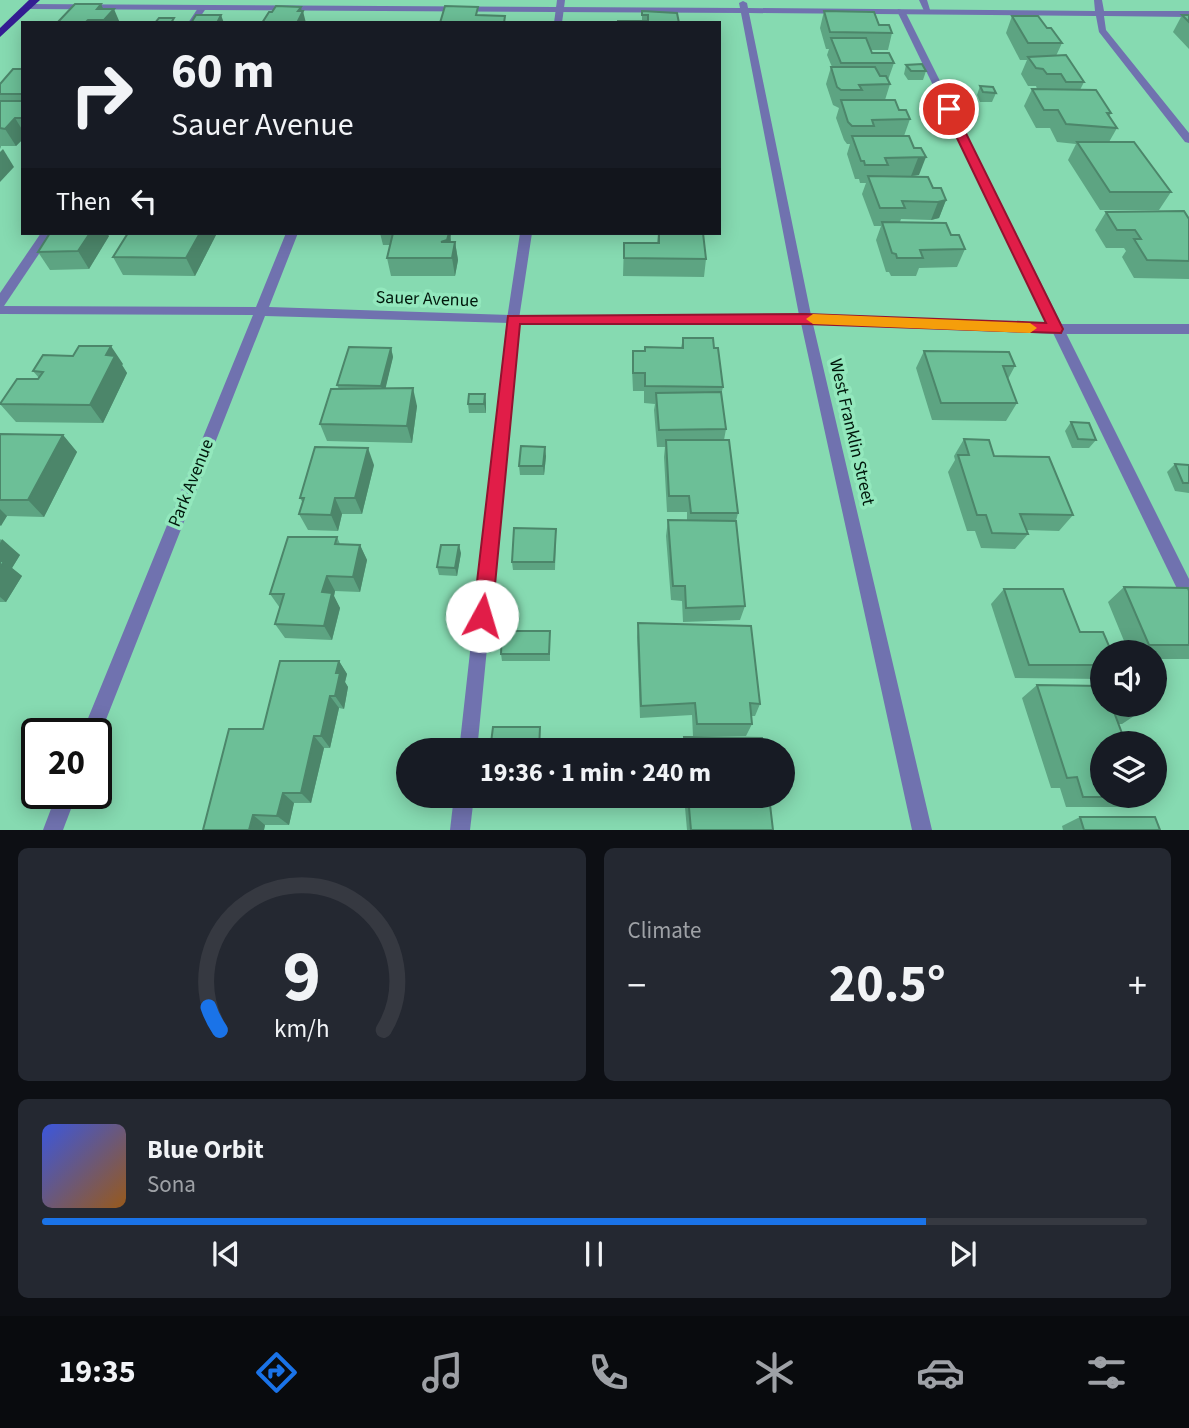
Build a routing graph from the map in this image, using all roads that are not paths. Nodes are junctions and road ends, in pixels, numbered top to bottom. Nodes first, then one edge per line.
1 (561, 0) edge
2 (923, 0) edge
3 (1098, 0) edge
4 (32, 3) edge
5 (387, 4) edge
6 (743, 5) edge
7 (203, 7) junction
8 (560, 11) junction
9 (901, 11) junction
10 (928, 11) junction
11 (1098, 13) junction
12 (1189, 13) edge
13 (193, 21) edge
14 (380, 21) edge
15 (558, 21) edge
16 (0, 34) edge
17 (1189, 140) edge
18 (46, 235) edge
19 (291, 235) edge
20 (526, 235) edge
21 (0, 303) edge
22 (0, 310) edge
23 (260, 311) junction
24 (513, 319) junction
25 (806, 319) junction
26 (1056, 329) junction
27 (1189, 329) edge
28 (1189, 596) edge
29 (97, 718) edge
30 (469, 738) edge
31 (463, 808) edge
32 (61, 809) edge
33 (52, 830) edge
34 (460, 830) edge
35 (922, 830) edge

1 - 8 street
2 - 10 street
3 - 11 street
4 - 7 street
4 - 16 main road
5 - 7 street
5 - 8 street
5 - 14 street
6 - 8 street
6 - 9 street
6 - 25 street, West Franklin Street
7 - 13 street
8 - 15 street
9 - 10 street
9 - 26 street
10 - 11 street
11 - 12 street
11 - 17 street
18 - 21 street
19 - 23 street, Park Avenue
20 - 24 street
22 - 23 street, Sauer Avenue
23 - 24 street, Sauer Avenue
23 - 29 street, Park Avenue
24 - 25 street, Sauer Avenue
24 - 30 street
25 - 26 street, Sauer Avenue
25 - 35 street, West Franklin Street
26 - 27 street, Sauer Avenue
26 - 28 street
31 - 34 street
32 - 33 street

